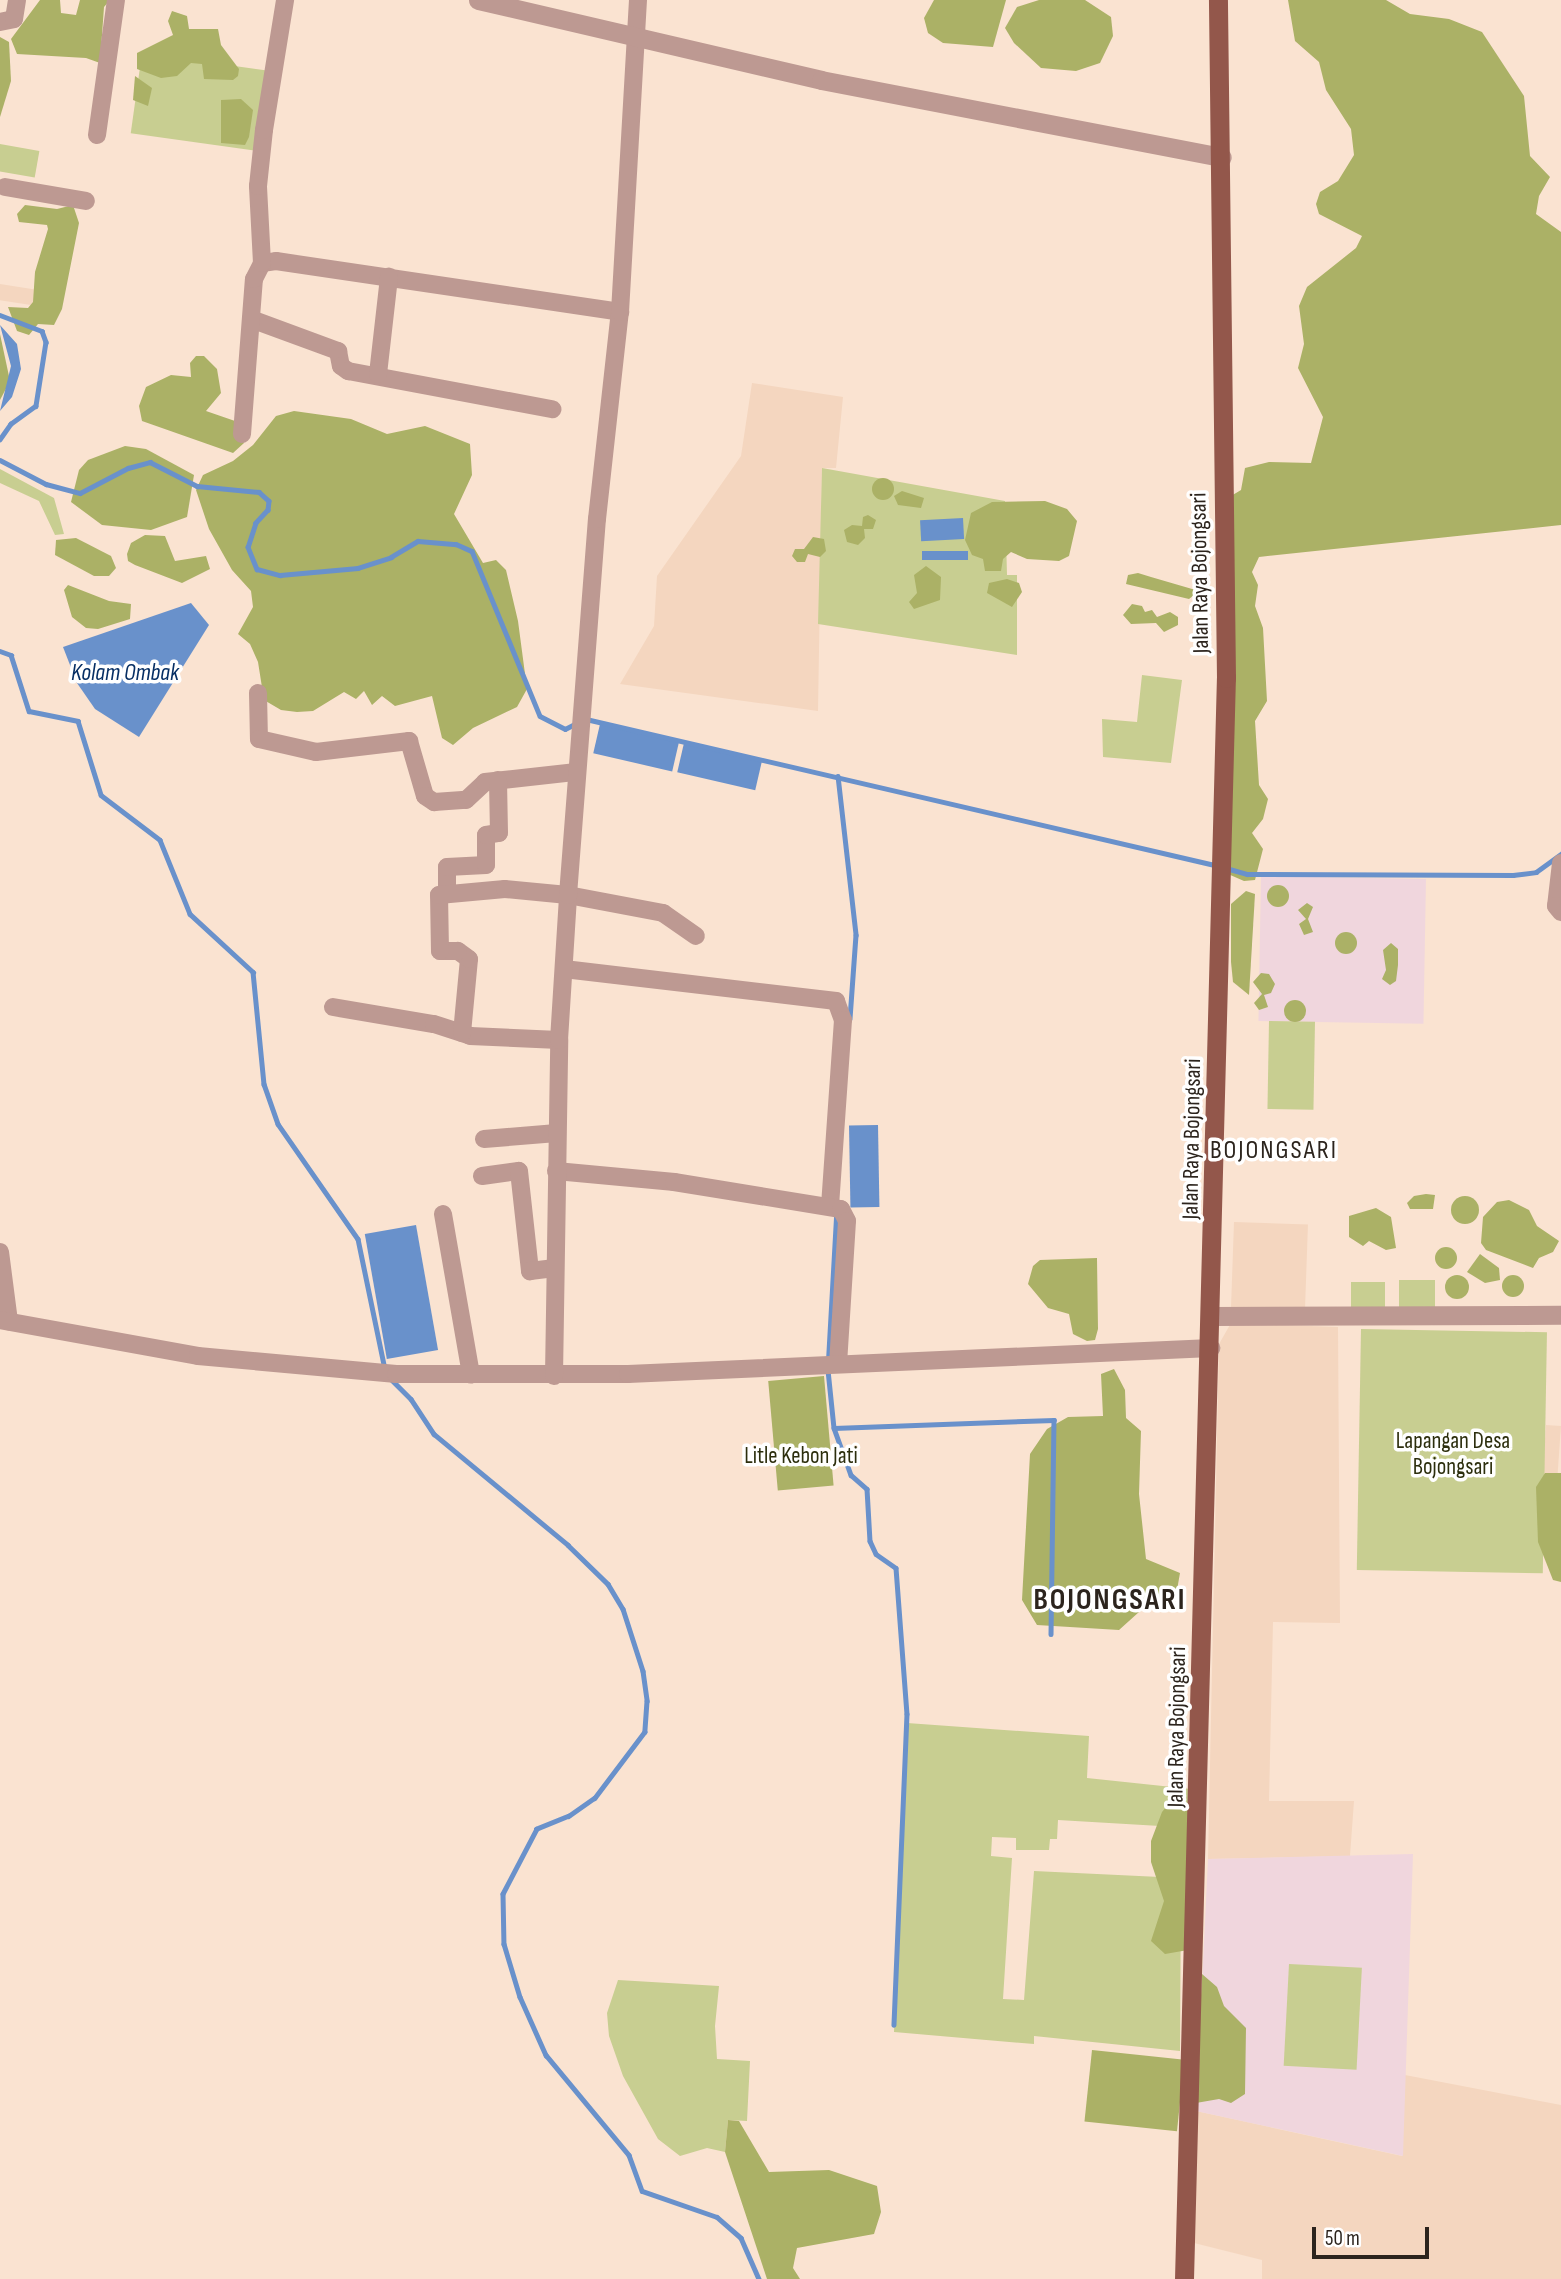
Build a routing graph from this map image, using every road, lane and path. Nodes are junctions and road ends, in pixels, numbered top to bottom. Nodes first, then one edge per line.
1 (17, 0) edge
2 (116, 0) edge
3 (285, 0) edge
4 (478, 0) edge
5 (638, 0) edge
6 (1218, 0) edge
7 (0, 22) edge
8 (632, 37) junction
9 (97, 135) dead end
10 (1222, 157) junction
11 (5, 187) dead end
12 (86, 201) dead end
13 (262, 263) junction
14 (389, 277) junction
15 (620, 312) junction
16 (251, 319) junction
17 (378, 374) junction
18 (552, 409) dead end
19 (242, 434) dead end
20 (258, 693) dead end
21 (576, 772) junction
22 (498, 780) junction
23 (1561, 863) edge
24 (447, 894) junction
25 (568, 895) junction
26 (1561, 912) edge
27 (696, 936) dead end
28 (564, 969) junction
29 (333, 1007) dead end
30 (462, 1033) junction
31 (559, 1040) junction
32 (557, 1133) junction
33 (484, 1139) dead end
34 (556, 1171) junction
35 (482, 1176) dead end
36 (835, 1207) junction
37 (443, 1214) dead end
38 (0, 1252) edge
39 (555, 1268) junction
40 (1561, 1315) edge
41 (1212, 1317) junction
42 (5, 1320) edge
43 (1211, 1348) junction
44 (831, 1364) junction
45 (471, 1375) junction
46 (554, 1376) junction
47 (1185, 2279) edge

1 - 7 street
2 - 9 street
3 - 13 street
4 - 8 street
5 - 8 street
6 - 10 main road, Jalan Raya Bojongsari
8 - 10 street
8 - 15 street
10 - 41 main road, Jalan Raya Bojongsari
11 - 12 street
13 - 14 street
13 - 16 street
14 - 15 street
14 - 17 street
15 - 21 street
16 - 17 street
16 - 19 street
17 - 18 street
20 - 22 street
21 - 22 street
21 - 25 street
22 - 24 street
23 - 26 street
24 - 25 street
24 - 30 street
25 - 27 street
25 - 28 street
28 - 31 street
28 - 36 street
29 - 30 street
30 - 31 street
31 - 32 street
32 - 33 street
32 - 34 street
34 - 36 street
34 - 39 street
35 - 39 street
36 - 44 street
37 - 45 street
38 - 42 street
39 - 46 street
40 - 41 street
41 - 43 main road, Jalan Raya Bojongsari
42 - 45 street
43 - 44 street
43 - 47 main road, Jalan Raya Bojongsari
44 - 46 street
45 - 46 street

